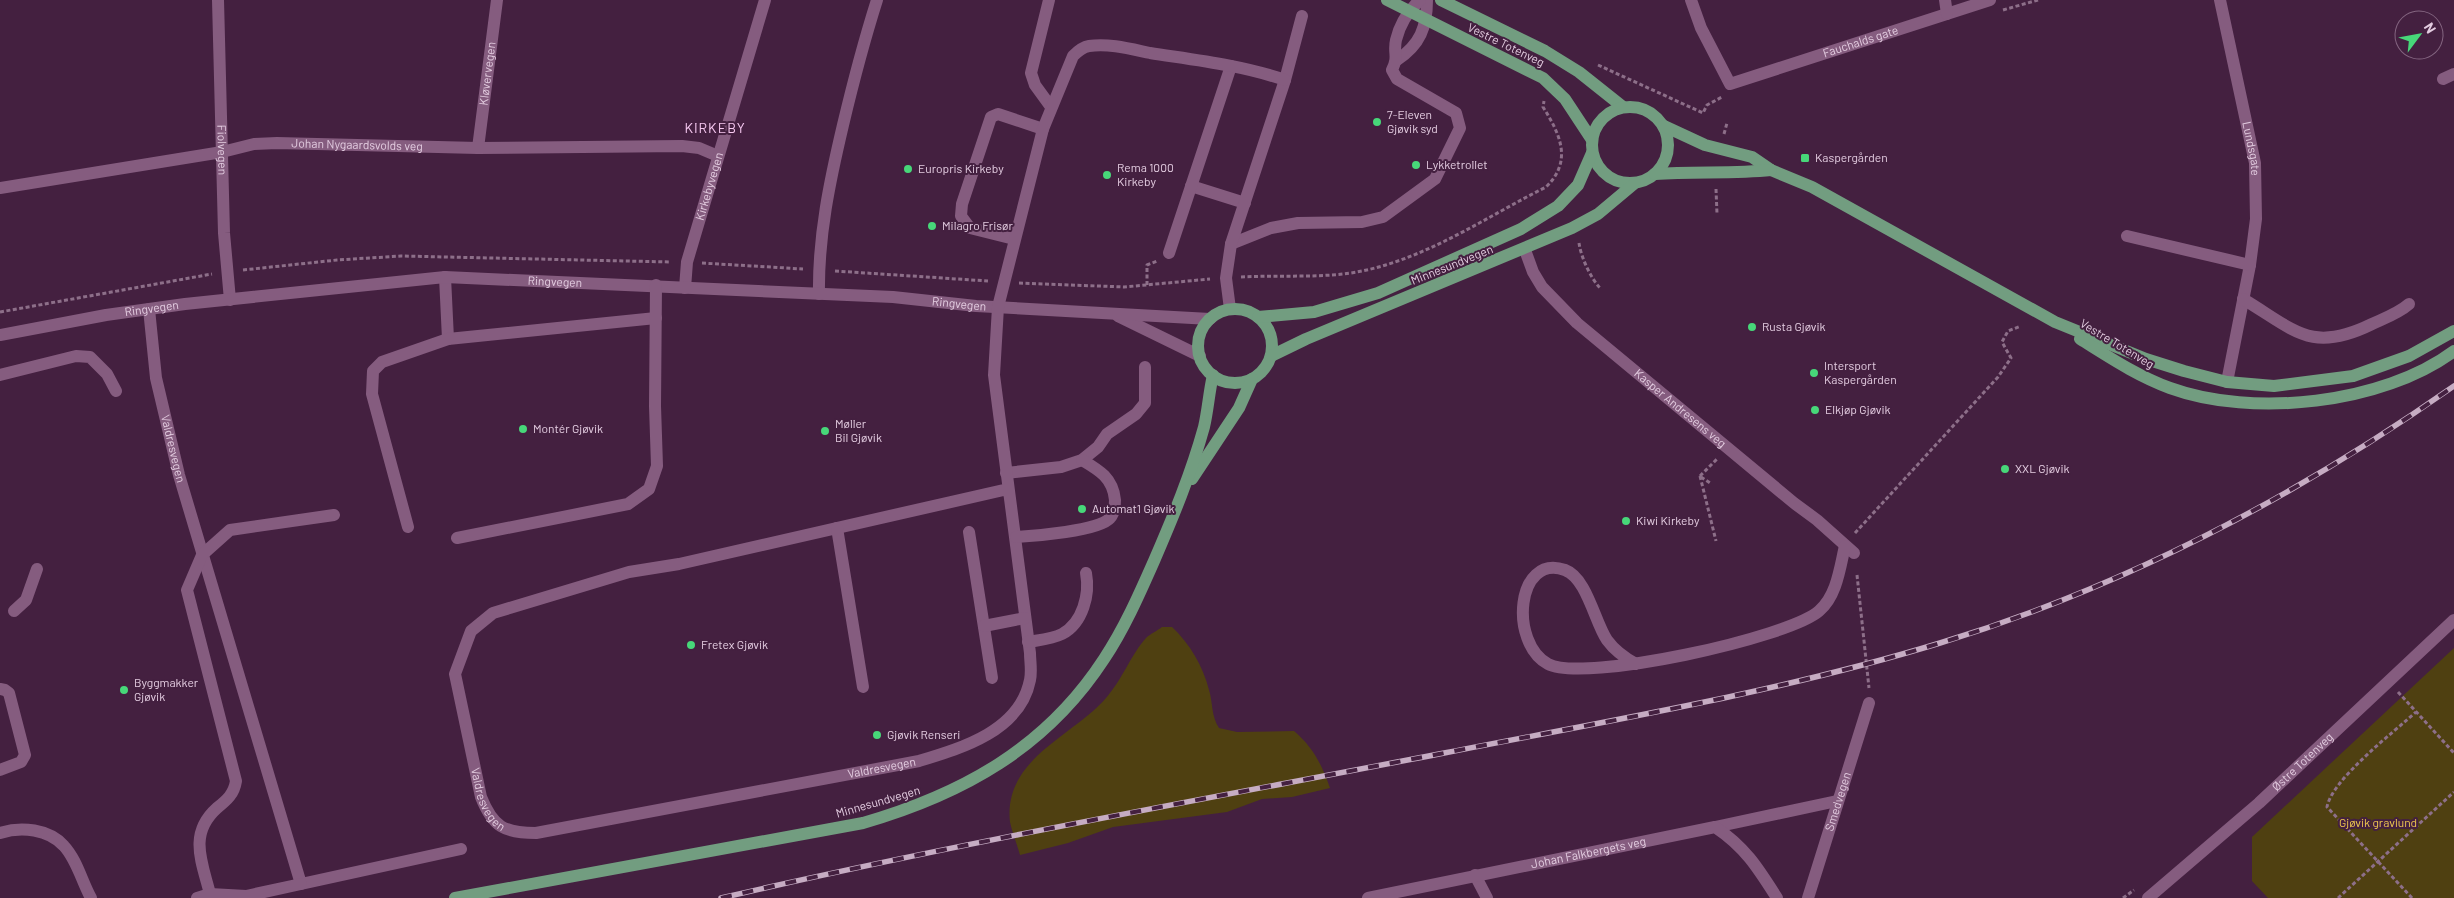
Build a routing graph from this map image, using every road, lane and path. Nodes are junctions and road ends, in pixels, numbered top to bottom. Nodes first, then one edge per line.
1 (218, 0) edge
2 (497, 0) edge
3 (765, 0) edge
4 (877, 0) edge
5 (1049, 0) edge
6 (1387, 0) edge
7 (1420, 0) edge
8 (1427, 0) edge
9 (1441, 0) edge
10 (1690, 0) edge
11 (1945, 0) edge
12 (1990, 0) edge
13 (2220, 0) edge
14 (1407, 12) junction
15 (1947, 14) junction
16 (1302, 16) dead end
17 (1427, 22) junction
18 (1397, 60) junction
19 (1596, 64) dead end
20 (1231, 66) junction
21 (1285, 80) junction
22 (1722, 97) dead end
23 (1051, 107) junction
24 (1623, 107) junction
25 (1664, 126) junction
26 (1043, 129) junction
27 (1592, 140) junction
28 (478, 148) junction
29 (222, 152) junction
30 (1592, 154) junction
31 (718, 156) junction
32 (1771, 170) junction
33 (1655, 174) junction
34 (1635, 183) junction
35 (1716, 183) dead end
36 (1191, 186) junction
37 (0, 188) edge
38 (1245, 202) junction
39 (1717, 214) dead end
40 (2126, 236) dead end
41 (1014, 239) junction
42 (1579, 240) dead end
43 (1231, 244) junction
44 (1525, 250) junction
45 (1169, 253) joint
46 (2250, 265) junction
47 (445, 277) junction
48 (1147, 285) dead end
49 (656, 286) junction
50 (685, 288) junction
51 (1600, 288) dead end
52 (819, 294) junction
53 (2243, 299) junction
54 (230, 300) junction
55 (2410, 304) dead end
56 (998, 306) junction
57 (149, 309) junction
58 (1230, 309) junction
59 (1113, 314) junction
60 (1258, 317) junction
61 (656, 318) junction
62 (1210, 319) junction
63 (2055, 322) junction
64 (2021, 326) dead end
65 (2454, 331) edge
66 (0, 335) edge
67 (448, 339) junction
68 (2454, 352) edge
69 (1200, 356) junction
70 (1271, 356) junction
71 (1146, 367) dead end
72 (0, 375) edge
73 (1213, 375) junction
74 (1252, 379) junction
75 (2227, 382) junction
76 (116, 391) dead end
77 (1720, 456) dead end
78 (1082, 460) junction
79 (1006, 473) junction
80 (1700, 476) junction
81 (1710, 483) dead end
82 (1008, 489) junction
83 (1184, 492) junction
84 (334, 515) dead end
85 (408, 527) dead end
86 (838, 528) junction
87 (969, 532) dead end
88 (1016, 536) junction
89 (457, 538) dead end
90 (1716, 541) dead end
91 (1850, 549) junction
92 (202, 554) junction
93 (37, 568) dead end
94 (1086, 573) dead end
95 (14, 611) dead end
96 (1025, 618) junction
97 (2454, 620) edge
98 (984, 626) junction
99 (1028, 642) junction
100 (1636, 664) junction
101 (992, 678) dead end
102 (862, 687) dead end
103 (0, 689) edge
104 (2398, 692) dead end
105 (1868, 704) joint
106 (2416, 712) junction
107 (2454, 753) edge
108 (0, 770) edge
109 (2454, 792) edge
110 (1837, 801) junction
111 (1715, 827) junction
112 (0, 832) edge
113 (461, 849) dead end
114 (2378, 861) junction
115 (1475, 875) junction
116 (301, 884) junction
117 (210, 894) junction
118 (91, 898) edge
119 (197, 898) edge
120 (455, 898) edge
121 (1368, 898) edge
122 (1487, 898) edge
123 (1777, 898) edge
124 (1808, 898) edge
125 (2148, 898) edge
126 (2338, 898) edge
127 (2412, 898) edge

1 - 29 street, Fiolvegen
2 - 28 street, Kløvervegen
3 - 31 street, Kirkebyvegen
4 - 52 street
5 - 23 street
6 - 14 main road, Vestre Totenveg
7 - 14 street
8 - 17 street
9 - 24 main road, Vestre Totenveg
10 - 15 street, Fauchalds gate
11 - 15 street
12 - 15 street, Fauchalds gate
13 - 46 street, Lundsgate
14 - 17 main road, Vestre Totenveg
14 - 18 street
16 - 21 street
17 - 18 street
17 - 27 main road, Vestre Totenveg
18 - 43 street
19 - 22 path
20 - 21 street, Valdresvegen
20 - 23 street, Valdresvegen
20 - 36 street
21 - 38 street
23 - 26 street, Valdresvegen
24 - 25 main road
24 - 27 main road
25 - 32 main road, Vestre Totenveg
25 - 33 main road
26 - 41 street, Valdresvegen
26 - 41 street
27 - 30 main road
28 - 29 street, Johan Nygaardsvolds veg
28 - 31 street, Johan Nygaardsvolds veg
29 - 37 street, Johan Nygaardsvolds veg
29 - 54 street, Fiolvegen
30 - 34 main road
30 - 60 main road, Minnesundvegen
31 - 50 street, Kirkebyvegen
32 - 33 main road, Vestre Totenveg
32 - 63 main road, Vestre Totenveg
33 - 34 main road
34 - 44 main road, Minnesundvegen
35 - 39 path
36 - 38 street
36 - 45 street
38 - 43 street
40 - 46 street
41 - 56 street, Valdresvegen
42 - 51 path
43 - 58 street
44 - 70 main road, Minnesundvegen
44 - 91 street, Kasper Andresens veg
45 - 48 path
46 - 53 street, Lundsgate
47 - 49 street, Ringvegen
47 - 54 street, Ringvegen
47 - 67 street
49 - 50 street, Ringvegen
49 - 61 street
50 - 52 street, Ringvegen
52 - 56 street, Ringvegen
53 - 55 street
53 - 75 street, Lundsgate
54 - 57 street, Ringvegen
56 - 59 street, Ringvegen
56 - 79 street, Valdresvegen
57 - 66 street, Ringvegen
57 - 92 street, Valdresvegen
58 - 60 main road, Minnesundvegen
58 - 62 main road
59 - 62 street, Ringvegen
59 - 69 street, Ringvegen
60 - 70 main road
61 - 67 street
61 - 89 street
62 - 69 main road
63 - 68 main road, Vestre Totenveg
63 - 75 main road, Vestre Totenveg
64 - 91 path
65 - 75 main road, Vestre Totenveg
67 - 85 street
69 - 73 main road
70 - 74 main road, Minnesundvegen
71 - 78 street
72 - 76 street
73 - 74 main road
73 - 83 main road, Minnesundvegen
74 - 83 main road, Minnesundvegen
77 - 80 path
78 - 79 street
78 - 88 street
79 - 82 street, Valdresvegen
80 - 81 path
80 - 90 path
82 - 86 street, Valdresvegen
82 - 88 street, Valdresvegen
83 - 120 main road, Minnesundvegen
84 - 92 street
86 - 99 street, Valdresvegen
86 - 102 street
87 - 98 street
88 - 96 street, Valdresvegen
91 - 100 street
91 - 105 path
92 - 116 street, Valdresvegen
92 - 117 street
93 - 95 street
94 - 99 street
96 - 98 street
96 - 99 street, Valdresvegen
97 - 125 street, Østre Totenveg
98 - 101 street
100 - 100 street
103 - 108 street
104 - 106 path
105 - 110 street, Smedvegen
106 - 107 path
106 - 114 path
109 - 114 path
110 - 111 street, Johan Falkbergets veg
110 - 124 street, Smedvegen
111 - 115 street, Johan Falkbergets veg
111 - 123 street
112 - 118 street
113 - 116 street
114 - 126 path
114 - 127 path
115 - 121 street, Johan Falkbergets veg
115 - 122 street
116 - 117 street
117 - 119 street

